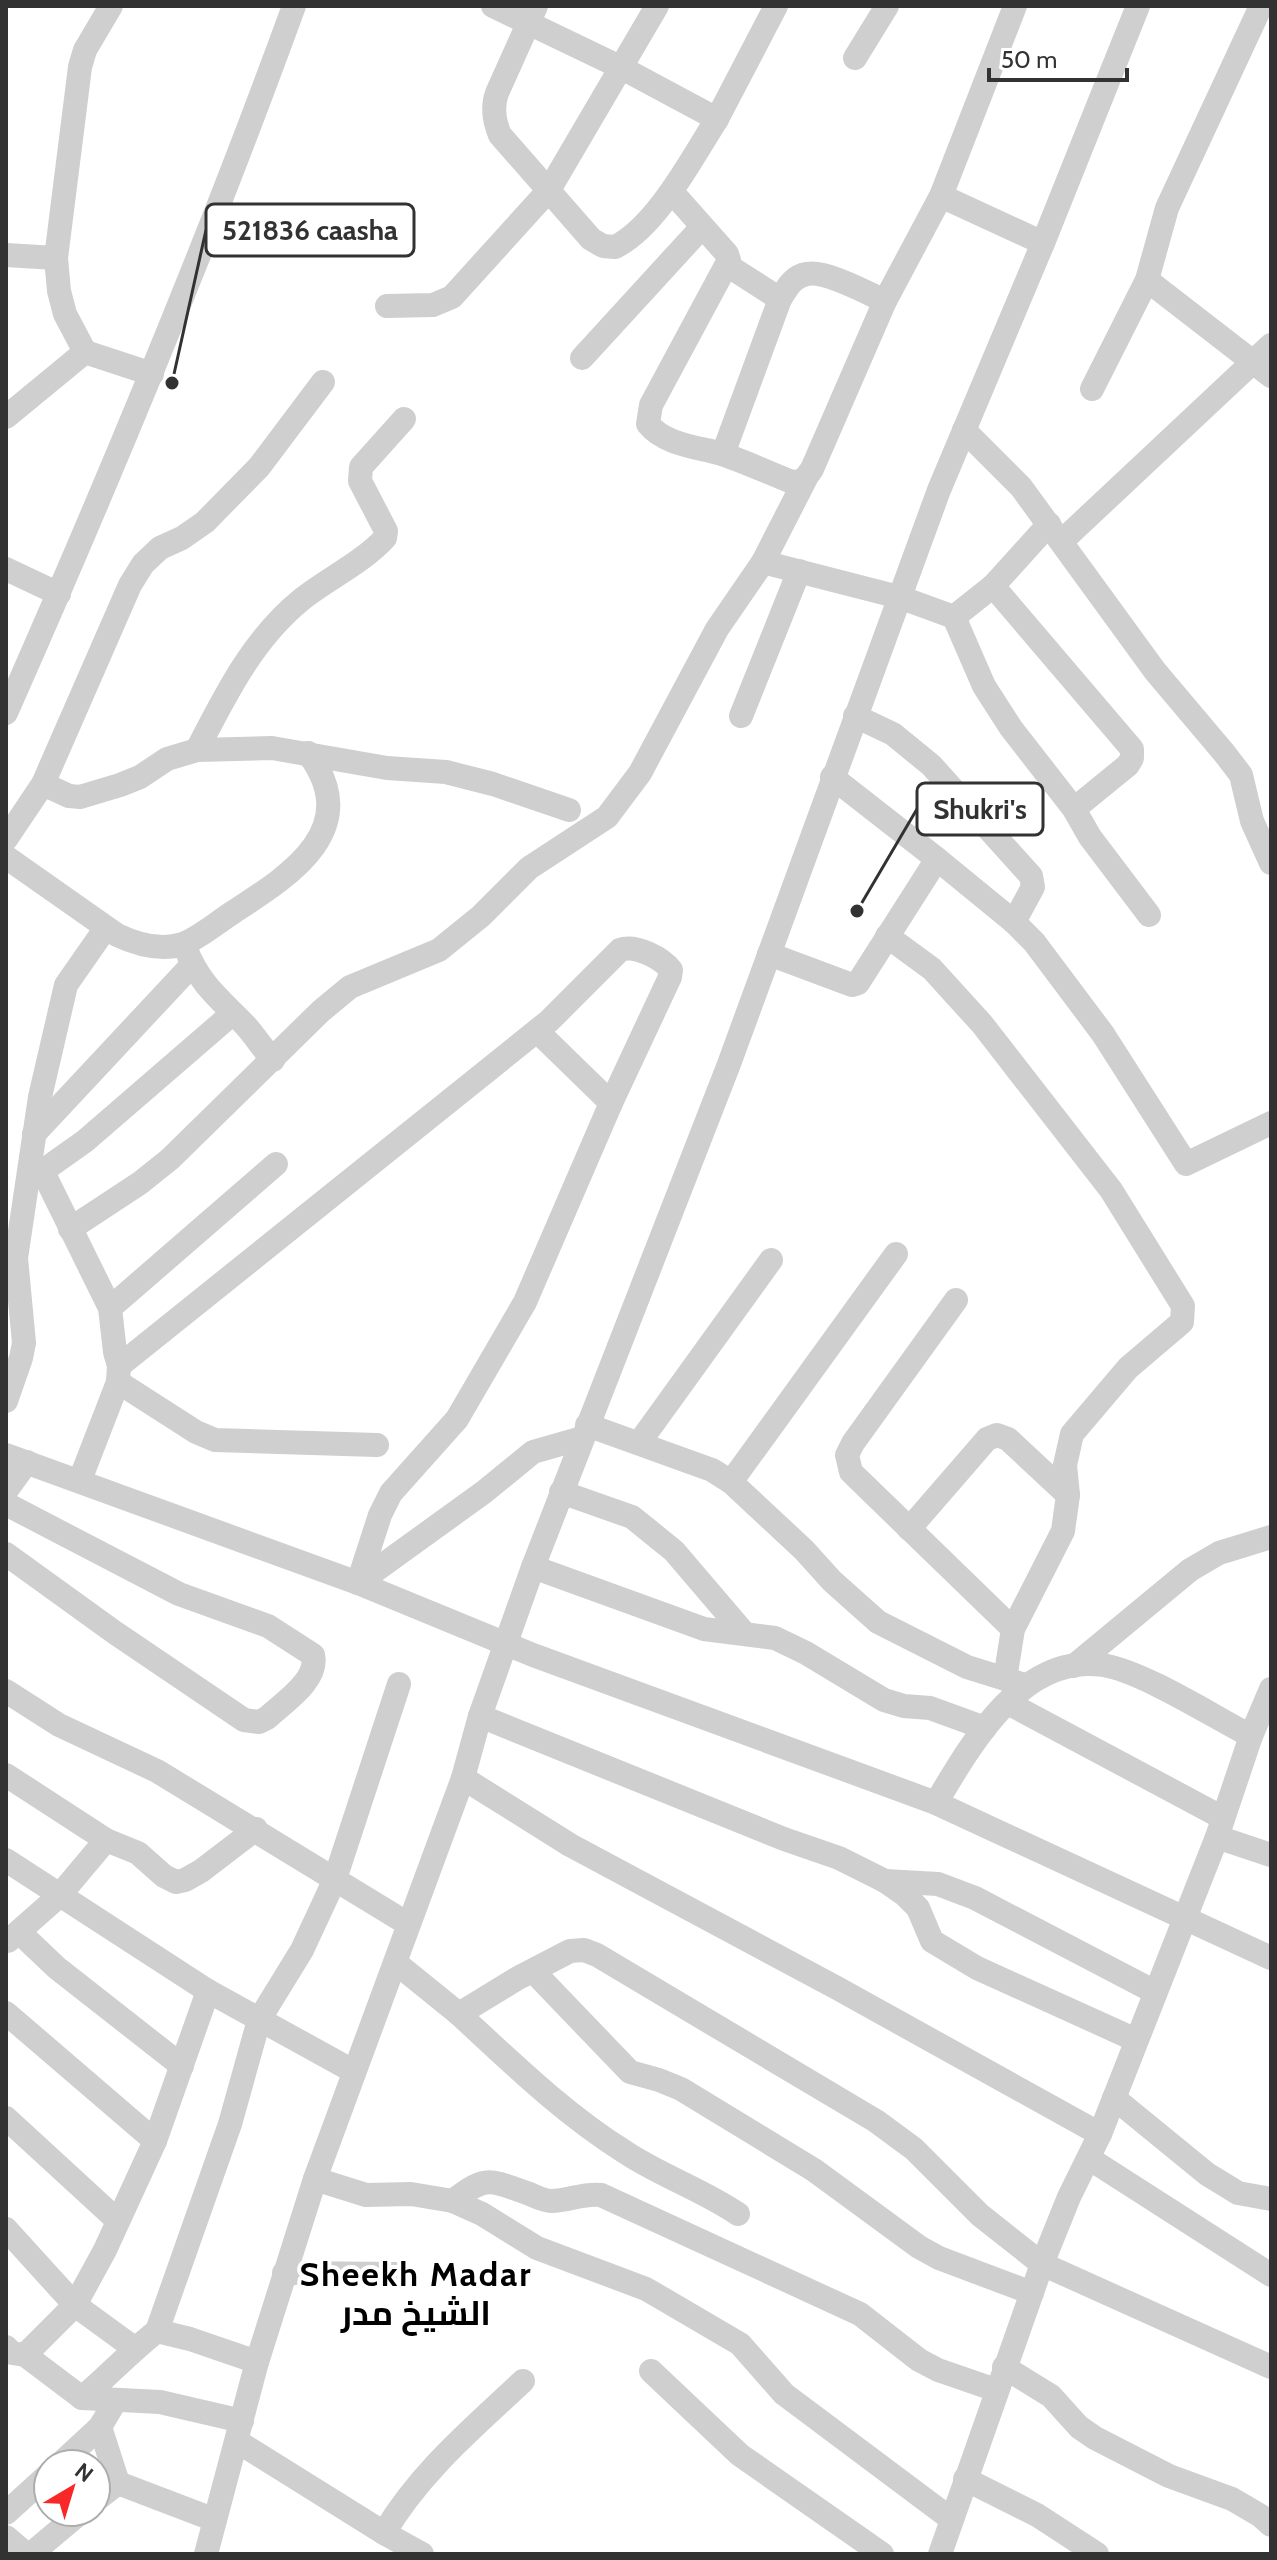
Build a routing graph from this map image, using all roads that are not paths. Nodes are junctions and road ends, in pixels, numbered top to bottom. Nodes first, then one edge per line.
1 (111, 6) edge
2 (294, 6) edge
3 (493, 6) edge
4 (657, 6) edge
5 (776, 6) edge
6 (887, 6) edge
7 (1015, 6) edge
8 (1138, 6) edge
9 (1261, 6) edge
10 (532, 14) edge
11 (855, 58) dead end
12 (620, 67) junction
13 (717, 119) junction
14 (549, 190) junction
15 (672, 192) junction
16 (941, 196) junction
17 (702, 227) junction
18 (1043, 243) junction
19 (6, 255) edge
20 (56, 258) junction
21 (727, 265) junction
22 (1147, 280) junction
23 (780, 299) junction
24 (885, 301) junction
25 (387, 306) dead end
26 (1271, 345) edge
27 (85, 352) junction
28 (582, 358) dead end
29 (1262, 369) edge
30 (152, 374) junction
31 (323, 382) dead end
32 (1092, 389) dead end
33 (10, 405) edge
34 (404, 419) dead end
35 (964, 430) junction
36 (723, 454) junction
37 (806, 478) junction
38 (1056, 533) junction
39 (763, 562) junction
40 (6, 569) edge
41 (799, 571) junction
42 (993, 586) junction
43 (59, 594) junction
44 (899, 597) junction
45 (954, 617) junction
46 (13, 678) edge
47 (6, 713) edge
48 (741, 716) dead end
49 (855, 716) junction
50 (197, 750) junction
51 (308, 753) junction
52 (832, 777) junction
53 (43, 784) junction
54 (1074, 809) junction
55 (569, 810) dead end
56 (6, 839) edge
57 (6, 857) edge
58 (937, 859) junction
59 (1271, 863) edge
60 (1149, 915) dead end
61 (1014, 922) junction
62 (105, 929) junction
63 (887, 936) junction
64 (188, 954) junction
65 (769, 954) junction
66 (232, 1014) junction
67 (537, 1031) junction
68 (273, 1060) junction
69 (611, 1103) junction
70 (1271, 1123) edge
71 (34, 1134) junction
72 (276, 1164) dead end
73 (35, 1177) junction
74 (70, 1229) junction
75 (896, 1254) dead end
76 (771, 1260) dead end
77 (956, 1300) dead end
78 (110, 1308) junction
79 (119, 1374) junction
80 (6, 1401) edge
81 (584, 1432) junction
82 (639, 1443) junction
83 (377, 1445) dead end
84 (17, 1459) edge
85 (80, 1480) junction
86 (731, 1482) junction
87 (6, 1491) edge
88 (561, 1492) junction
89 (1068, 1495) junction
90 (6, 1504) edge
91 (909, 1529) junction
92 (1271, 1537) edge
93 (6, 1554) edge
94 (533, 1567) junction
95 (358, 1583) junction
96 (1013, 1629) junction
97 (744, 1633) junction
98 (505, 1644) junction
99 (1074, 1666) junction
100 (399, 1684) dead end
101 (1013, 1689) junction
102 (1271, 1689) edge
103 (6, 1691) edge
104 (480, 1716) junction
105 (985, 1728) junction
106 (1251, 1736) junction
107 (6, 1775) edge
108 (463, 1778) junction
109 (936, 1803) junction
110 (1220, 1828) junction
111 (256, 1829) junction
112 (106, 1840) junction
113 (1271, 1855) edge
114 (6, 1860) edge
115 (335, 1879) junction
116 (885, 1881) junction
117 (59, 1896) junction
118 (1183, 1918) junction
119 (408, 1924) junction
120 (12, 1937) edge
121 (1271, 1958) edge
122 (396, 1963) junction
123 (533, 1971) junction
124 (208, 1991) junction
125 (1155, 1992) junction
126 (6, 2013) edge
127 (459, 2014) junction
128 (259, 2020) junction
129 (1136, 2040) junction
130 (182, 2066) junction
131 (353, 2071) junction
132 (1114, 2098) junction
133 (6, 2118) edge
134 (1100, 2134) junction
135 (155, 2141) junction
136 (1090, 2159) junction
137 (315, 2179) junction
138 (1271, 2199) edge
139 (453, 2201) junction
140 (738, 2214) dead end
141 (117, 2220) junction
142 (6, 2229) edge
143 (1042, 2264) junction
144 (284, 2273) junction
145 (399, 2274) dead end
146 (1271, 2275) edge
147 (1032, 2293) junction
148 (75, 2305) junction
149 (157, 2331) junction
150 (134, 2348) junction
151 (12, 2353) edge
152 (257, 2362) junction
153 (1271, 2367) edge
154 (651, 2371) dead end
155 (1000, 2379) junction
156 (523, 2381) dead end
157 (82, 2398) junction
158 (116, 2400) junction
159 (100, 2427) junction
160 (240, 2432) junction
161 (77, 2448) edge
162 (965, 2479) junction
163 (118, 2483) junction
164 (112, 2488) edge
165 (32, 2489) edge
166 (6, 2513) edge
167 (951, 2519) junction
168 (215, 2520) junction
169 (1271, 2525) edge
170 (61, 2528) edge
171 (384, 2533) junction
172 (6, 2537) edge
173 (28, 2554) edge
174 (208, 2554) edge
175 (422, 2554) edge
176 (882, 2554) edge
177 (940, 2554) edge
178 (1097, 2554) edge

1 - 20 street
2 - 30 street
3 - 10 street
4 - 12 street
5 - 13 street
6 - 11 street
7 - 16 street
8 - 18 street
9 - 22 street
10 - 12 street
10 - 14 street
12 - 13 street
12 - 14 street
13 - 15 street
14 - 15 street
14 - 25 street
15 - 17 street
16 - 18 street
16 - 24 street
17 - 21 street
17 - 28 street
18 - 35 street
19 - 20 street
20 - 27 street
21 - 23 street
21 - 36 street
22 - 29 street
22 - 32 street
23 - 24 street
23 - 36 street
24 - 37 street
26 - 29 street
27 - 30 street
27 - 33 street
29 - 38 street
30 - 43 street
31 - 53 street
34 - 50 street
35 - 38 street
35 - 44 street
36 - 37 street
37 - 39 street
38 - 42 street
38 - 59 street
39 - 41 street
39 - 68 street
40 - 43 street
41 - 44 street
41 - 48 street
42 - 45 street
42 - 54 street
43 - 46 street
44 - 45 street
44 - 49 street
45 - 54 street
46 - 47 street
49 - 52 street
49 - 61 street
50 - 51 street
50 - 53 street
51 - 55 street
51 - 64 street
52 - 58 street
52 - 65 street
53 - 56 street
54 - 60 street
57 - 62 street
58 - 61 street
58 - 63 street
61 - 70 street
62 - 64 street
62 - 71 street
63 - 65 street
63 - 89 street
64 - 66 street
64 - 71 street
65 - 81 street
66 - 68 street
66 - 73 street
67 - 69 street
67 - 69 street
67 - 79 street
68 - 74 street
69 - 95 street
71 - 73 street
72 - 78 street
73 - 74 street
73 - 80 street
74 - 78 street
75 - 86 street
76 - 82 street
77 - 91 street
78 - 79 street
79 - 83 street
79 - 85 street
81 - 82 street
81 - 88 street
81 - 95 street
82 - 86 street
84 - 85 street
84 - 87 street
85 - 95 street
86 - 101 street
88 - 94 street
88 - 97 street
89 - 91 street
89 - 96 street
90 - 93 street
91 - 96 street
92 - 99 street
94 - 97 street
94 - 98 street
95 - 98 street
96 - 101 street
97 - 105 street
98 - 104 street
98 - 109 street
99 - 101 street
99 - 106 street
100 - 115 street
101 - 105 street
101 - 110 street
102 - 106 street
103 - 111 street
104 - 108 street
104 - 116 street
105 - 109 street
106 - 110 street
107 - 112 street
108 - 119 street
108 - 134 street
109 - 118 street
110 - 113 street
110 - 118 street
111 - 112 street
111 - 115 street
112 - 117 street
114 - 117 street
115 - 119 street
115 - 128 street
116 - 125 street
116 - 129 street
117 - 120 street
117 - 124 street
118 - 121 street
118 - 125 street
119 - 122 street
120 - 130 street
122 - 127 street
122 - 131 street
123 - 127 street
123 - 143 street
123 - 147 street
124 - 128 street
124 - 130 street
125 - 129 street
126 - 135 street
127 - 140 street
128 - 131 street
128 - 149 street
129 - 132 street
130 - 135 street
131 - 137 street
132 - 134 street
132 - 138 street
133 - 141 street
134 - 136 street
135 - 141 street
136 - 143 street
136 - 146 street
137 - 139 street
137 - 144 street
139 - 155 street
139 - 167 street
141 - 148 street
142 - 148 street
143 - 147 street
143 - 153 street
144 - 145 street
144 - 152 street
147 - 155 street
148 - 150 street
148 - 151 street
149 - 150 street
149 - 152 street
150 - 157 street
151 - 157 street
152 - 160 street
154 - 176 street
155 - 162 street
155 - 169 street
156 - 171 street
157 - 158 street
158 - 159 street
158 - 160 street
159 - 161 street
159 - 163 street
160 - 168 street
160 - 171 street
162 - 167 street
162 - 178 street
163 - 164 street
163 - 168 street
165 - 166 street
167 - 177 street
168 - 174 street
170 - 173 street
171 - 175 street
172 - 173 street

